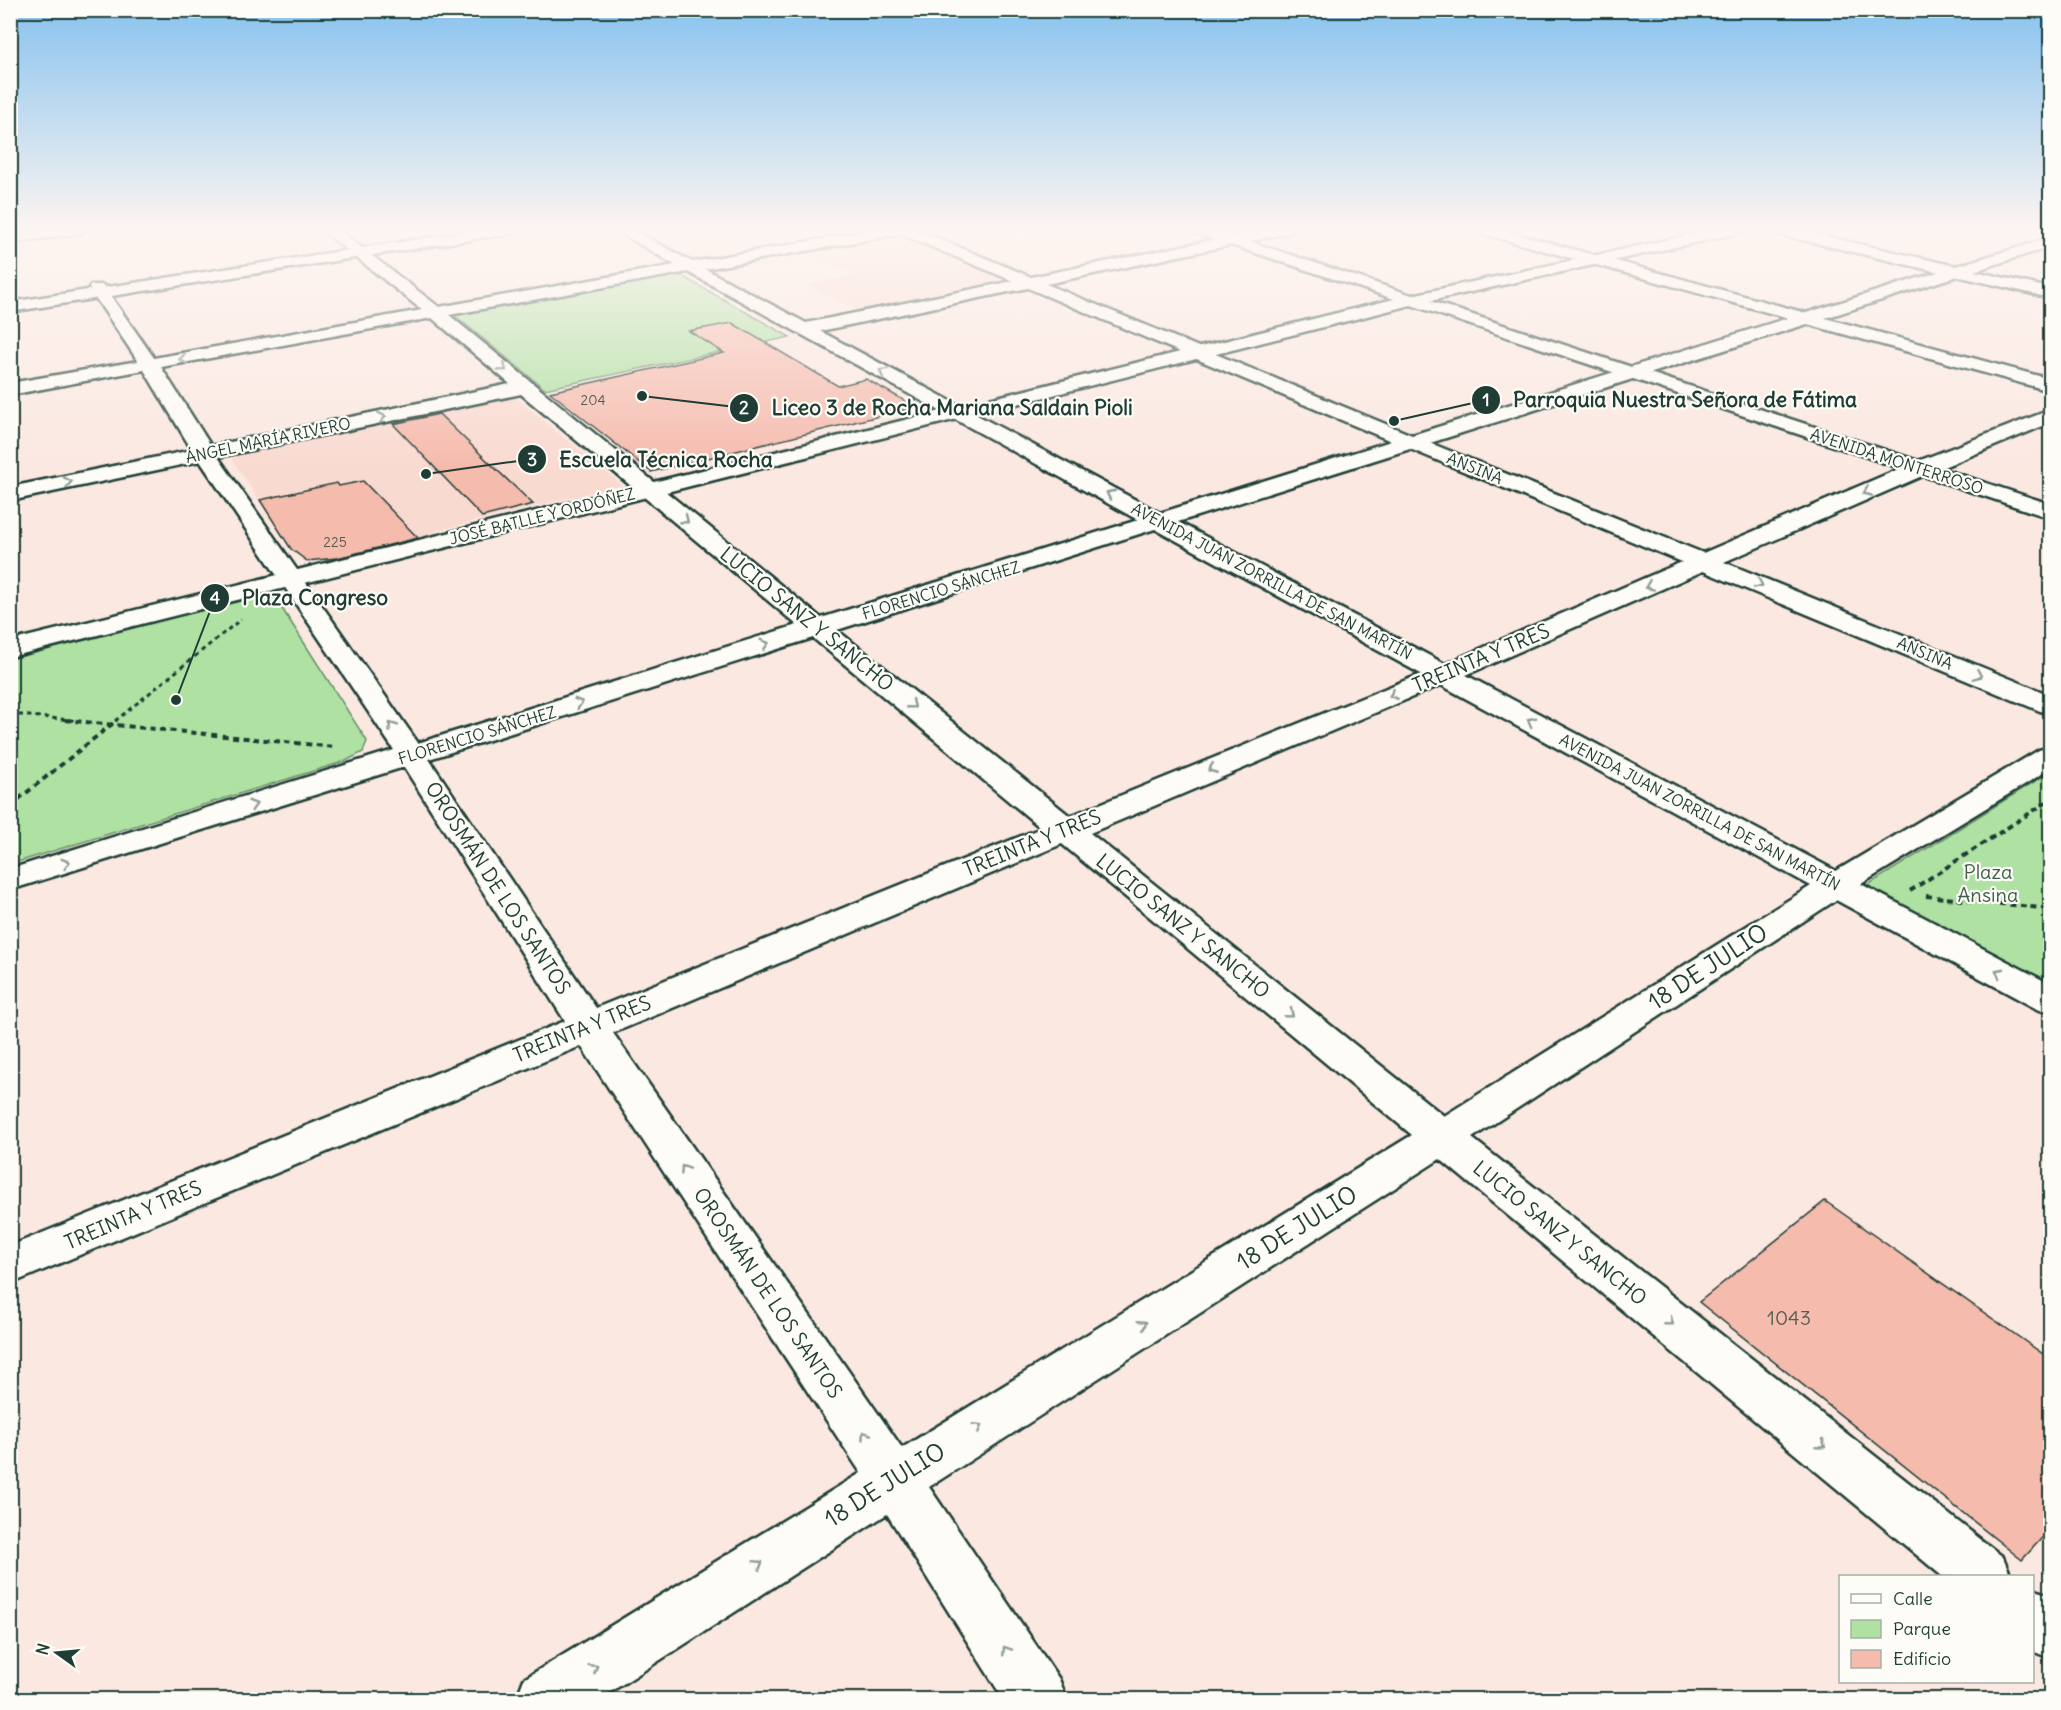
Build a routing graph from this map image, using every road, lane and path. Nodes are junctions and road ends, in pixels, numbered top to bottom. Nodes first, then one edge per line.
1 (112, 309) edge
2 (431, 309) edge
3 (460, 309) edge
4 (766, 309) edge
5 (903, 309) edge
6 (1091, 309) edge
7 (1375, 309) edge
8 (1437, 309) edge
9 (1776, 309) edge
10 (1839, 309) edge
11 (436, 313) junction
12 (1810, 318) junction
13 (804, 329) junction
14 (1196, 353) junction
15 (150, 364) junction
16 (1629, 373) junction
17 (2050, 385) edge
18 (525, 387) junction
19 (10, 389) edge
20 (956, 413) junction
21 (2050, 416) edge
22 (1413, 443) junction
23 (205, 453) junction
24 (1921, 468) junction
25 (647, 489) junction
26 (10, 494) edge
27 (2050, 511) edge
28 (1162, 522) junction
29 (1705, 562) junction
30 (290, 579) junction
31 (818, 628) junction
32 (10, 649) edge
33 (1444, 674) junction
34 (2050, 705) edge
35 (10, 714) edge
36 (111, 724) junction
37 (343, 748) dead end
38 (412, 755) junction
39 (2050, 756) edge
40 (2050, 800) edge
41 (10, 806) edge
42 (1065, 830) junction
43 (10, 880) edge
44 (1836, 885) junction
45 (1906, 893) junction
46 (1916, 899) dead end
47 (2050, 909) edge
48 (2050, 1000) edge
49 (588, 1026) junction
50 (1442, 1137) junction
51 (10, 1266) edge
52 (894, 1479) junction
53 (1983, 1575) edge
54 (2034, 1618) edge
55 (2050, 1630) edge
56 (545, 1700) edge
57 (1038, 1700) edge

1 - 15 street, OROSMÁN DE LOS SANTOS
2 - 11 street, LUCIO SANZ Y SANCHO
3 - 11 street
4 - 13 street, AVENIDA JUAN ZORRILLA DE SAN MARTÍN
5 - 13 street
6 - 14 street, ANSINA
7 - 14 street, JOSÉ BATLLE Y ORDÓÑEZ
8 - 16 street, AVENIDA MONTERROSO
9 - 12 street
10 - 12 street, FLORENCIO SÁNCHEZ
11 -> 15 street
11 -> 18 street, LUCIO SANZ Y SANCHO
12 - 16 street, FLORENCIO SÁNCHEZ
12 - 17 street
20 -> 13 street, AVENIDA JUAN ZORRILLA DE SAN MARTÍN
14 - 20 street, JOSÉ BATLLE Y ORDÓÑEZ
14 - 22 street, ANSINA
15 - 19 street
15 - 23 street, OROSMÁN DE LOS SANTOS
16 - 22 street, FLORENCIO SÁNCHEZ
16 - 24 street, AVENIDA MONTERROSO
23 -> 18 street, ÁNGEL MARÍA RIVERO
18 - 25 street, LUCIO SANZ Y SANCHO
20 - 25 street, JOSÉ BATLLE Y ORDÓÑEZ
28 -> 20 street, AVENIDA JUAN ZORRILLA DE SAN MARTÍN
21 - 24 street, TREINTA Y TRES
22 - 28 street, FLORENCIO SÁNCHEZ
22 - 29 street, ANSINA
26 -> 23 street, ÁNGEL MARÍA RIVERO
23 - 30 street, OROSMÁN DE LOS SANTOS
24 - 27 street, AVENIDA MONTERROSO
24 -> 29 street, TREINTA Y TRES
25 - 30 street, JOSÉ BATLLE Y ORDÓÑEZ
25 -> 31 street, LUCIO SANZ Y SANCHO
28 - 31 street, FLORENCIO SÁNCHEZ
28 - 33 street, AVENIDA JUAN ZORRILLA DE SAN MARTÍN
29 -> 33 street, TREINTA Y TRES
29 -> 34 street, ANSINA
30 - 32 street, JOSÉ BATLLE Y ORDÓÑEZ
30 - 36 path
38 -> 30 street, OROSMÁN DE LOS SANTOS
38 -> 31 street, FLORENCIO SÁNCHEZ
31 -> 42 street, LUCIO SANZ Y SANCHO
33 -> 42 street, TREINTA Y TRES
44 -> 33 street, AVENIDA JUAN ZORRILLA DE SAN MARTÍN
35 - 36 path
36 - 37 path
36 - 41 path
43 -> 38 street, FLORENCIO SÁNCHEZ
38 - 49 street, OROSMÁN DE LOS SANTOS
39 - 44 street, 18 DE JULIO
40 - 45 path
42 - 49 street, TREINTA Y TRES
42 -> 50 street, LUCIO SANZ Y SANCHO
48 -> 44 street, AVENIDA JUAN ZORRILLA DE SAN MARTÍN
44 - 50 street, 18 DE JULIO
45 - 46 path
45 - 47 path
49 - 51 street, TREINTA Y TRES
52 -> 49 street, OROSMÁN DE LOS SANTOS
52 -> 50 street, 18 DE JULIO
50 -> 53 street, LUCIO SANZ Y SANCHO
56 -> 52 street, 18 DE JULIO
57 -> 52 street, OROSMÁN DE LOS SANTOS
54 - 55 street

